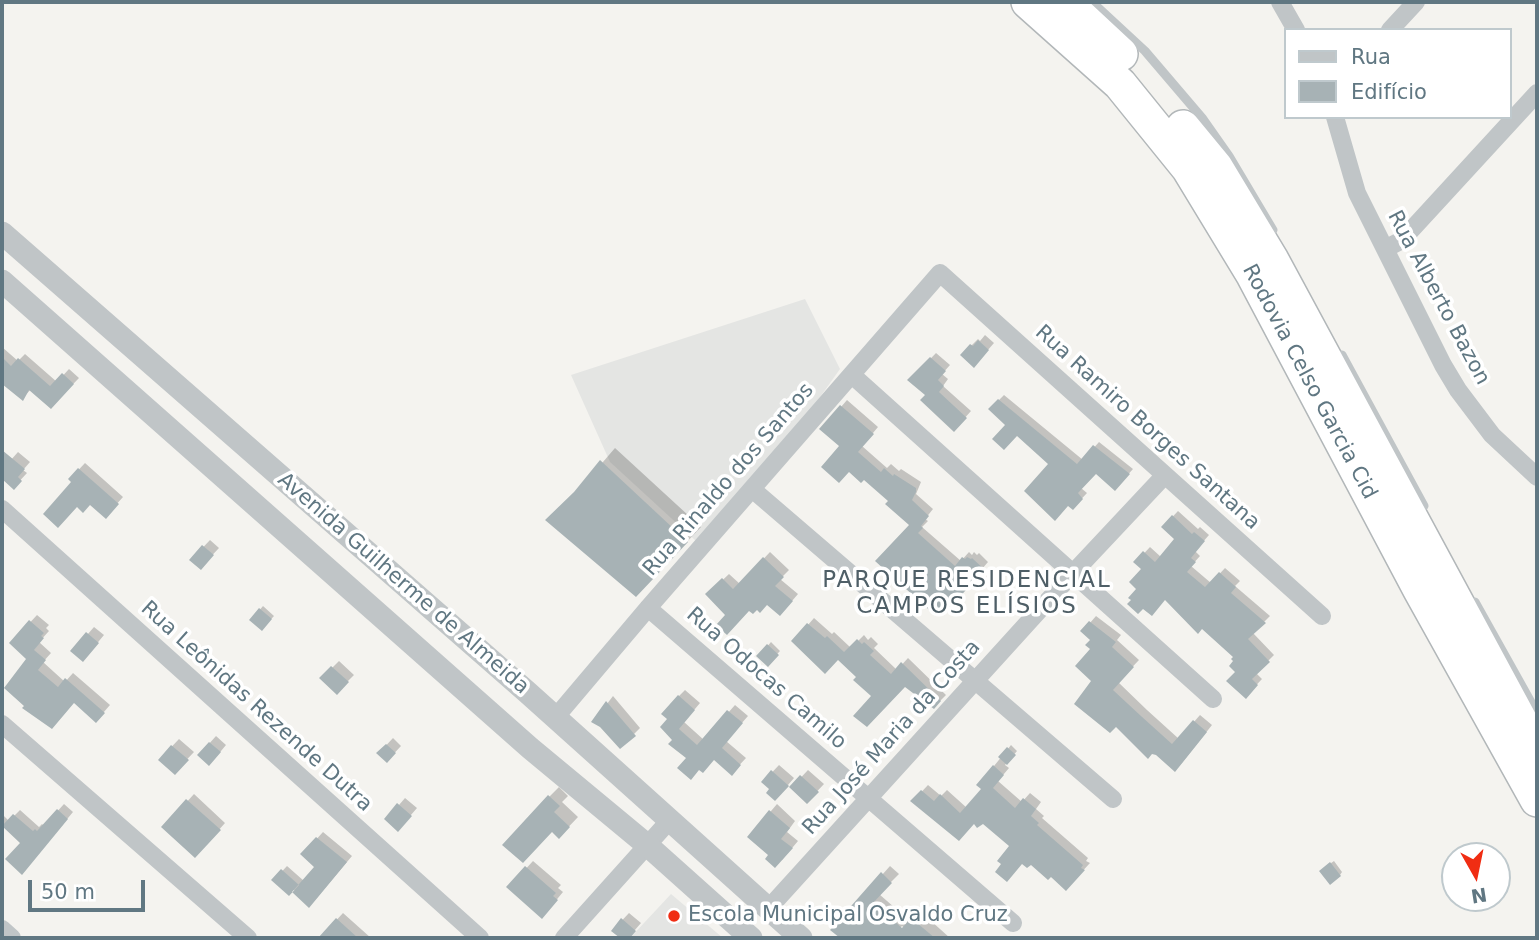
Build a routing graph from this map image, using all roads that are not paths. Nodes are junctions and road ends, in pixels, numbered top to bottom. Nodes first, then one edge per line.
1 (1028, 2) edge
2 (1065, 2) edge
3 (1092, 2) edge
4 (1280, 2) edge
5 (1416, 2) edge
6 (1295, 28) edge
7 (1392, 28) edge
8 (1537, 93) edge
9 (1336, 119) edge
10 (2, 233) edge
11 (1280, 242) dead end
12 (1385, 249) junction
13 (940, 273) joint
14 (3, 284) edge
15 (1334, 340) dead end
16 (852, 374) junction
17 (1165, 475) junction
18 (1537, 477) edge
19 (752, 489) junction
20 (2, 509) edge
21 (1430, 519) dead end
22 (1073, 573) junction
23 (1469, 590) dead end
24 (648, 608) junction
25 (1322, 617) dead end
26 (976, 680) junction
27 (1213, 699) dead end
28 (1537, 713) edge
29 (555, 718) junction
30 (2, 724) edge
31 (530, 748) junction
32 (1537, 751) edge
33 (869, 797) junction
34 (1113, 799) dead end
35 (1537, 800) edge
36 (669, 821) junction
37 (647, 845) junction
38 (768, 909) junction
39 (1013, 923) dead end
40 (2, 929) edge
41 (12, 938) edge
42 (248, 938) edge
43 (480, 938) edge
44 (564, 938) edge
45 (751, 938) edge
46 (802, 938) edge

1 - 35 highway, Rodovia Celso Garcia Cid
2 - 32 highway, Rodovia Celso Garcia Cid
3 - 11 lane
4 - 6 street
5 - 7 street
8 - 12 street
9 - 12 street, Rua Alberto Bazon
10 - 29 street, Avenida Guilherme de Almeida
12 - 18 street, Rua Alberto Bazon
13 - 16 street, Rua Rinaldo dos Santos
13 - 17 street, Rua Ramiro Borges Santana
14 - 31 street, Avenida Guilherme de Almeida
15 - 21 lane
16 - 19 street, Rua Rinaldo dos Santos
16 - 22 street
17 - 22 street, Rua José Maria da Costa
17 - 25 street, Rua Ramiro Borges Santana
19 - 24 street, Rua Rinaldo dos Santos
19 - 26 street
20 - 43 street, Rua Leônidas Rezende Dutra
22 - 26 street, Rua José Maria da Costa
22 - 27 street
23 - 28 lane
24 - 29 street, Rua Rinaldo dos Santos
24 - 33 street, Rua Odocas Camilo
26 - 33 street, Rua José Maria da Costa
26 - 34 street
29 - 31 street
29 - 36 street, Avenida Guilherme de Almeida
30 - 42 street
31 - 37 street, Avenida Guilherme de Almeida
33 - 38 street, Rua José Maria da Costa
33 - 39 street, Rua Odocas Camilo
36 - 37 street
36 - 38 street, Avenida Guilherme de Almeida
37 - 44 street
37 - 45 street, Avenida Guilherme de Almeida
38 - 46 street, Avenida Guilherme de Almeida
40 - 41 street

